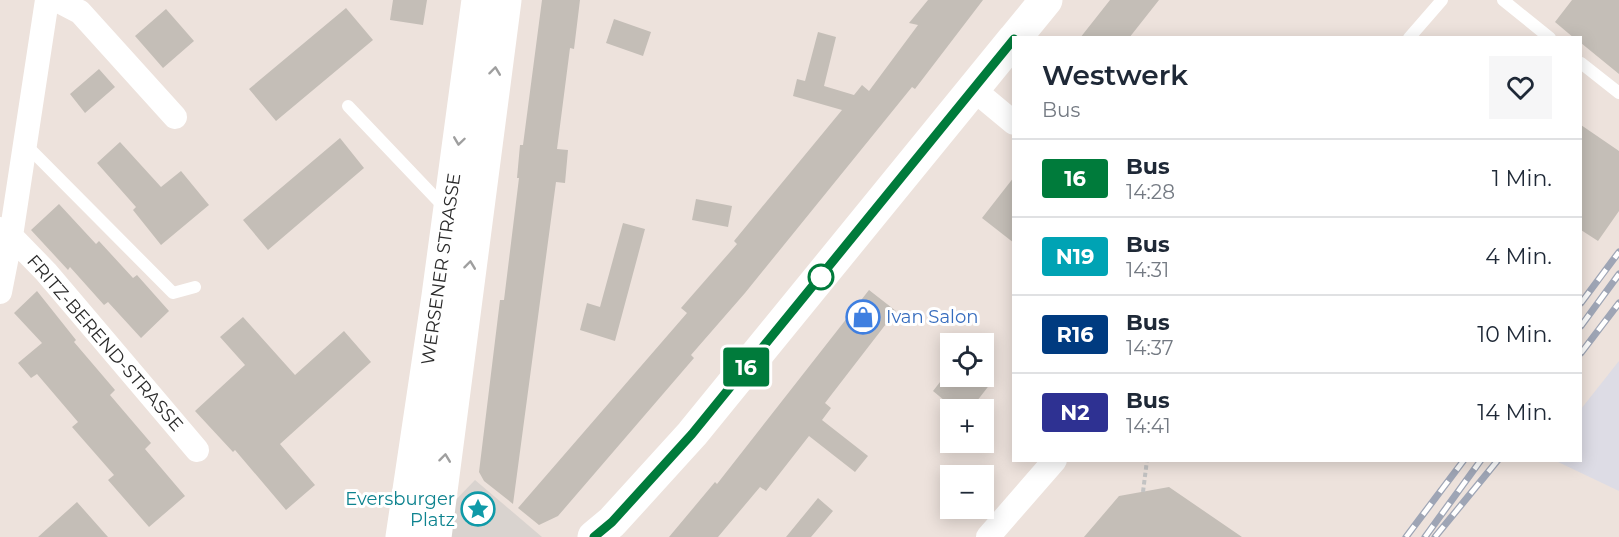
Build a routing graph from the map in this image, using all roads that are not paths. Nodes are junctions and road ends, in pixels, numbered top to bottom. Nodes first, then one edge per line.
1 (47, 0) edge
2 (57, 0) edge
3 (478, 0) edge
4 (505, 0) edge
5 (1046, 0) edge
6 (1443, 0) edge
7 (1503, 0) edge
8 (1017, 36) edge
9 (1411, 36) edge
10 (1548, 36) edge
11 (1012, 42) edge
12 (1582, 64) edge
13 (974, 89) junction
14 (1619, 93) edge
15 (348, 106) dead end
16 (175, 117) dead end
17 (1012, 121) edge
18 (25, 144) junction
19 (450, 213) junction
20 (6, 232) edge
21 (195, 287) dead end
22 (0, 292) edge
23 (197, 450) dead end
24 (1053, 462) edge
25 (402, 537) edge
26 (435, 537) edge
27 (594, 537) edge
28 (988, 537) edge

1 - 18 street, FRITZ-BEREND-STRASSE
2 - 16 street
3 -> 19 main road, WERSENER STRASSE
26 -> 4 main road, WERSENER STRASSE
5 - 8 main road
6 - 9 lane
7 - 10 lane
11 - 13 main road
12 - 14 lane
13 - 17 street
13 - 27 main road
15 - 19 lane
18 - 20 street, FRITZ-BEREND-STRASSE
18 - 21 lane
19 - 25 main road, WERSENER STRASSE
20 - 22 street, FRITZ-BEREND-STRASSE
20 - 23 street, FRITZ-BEREND-STRASSE
24 - 28 street

